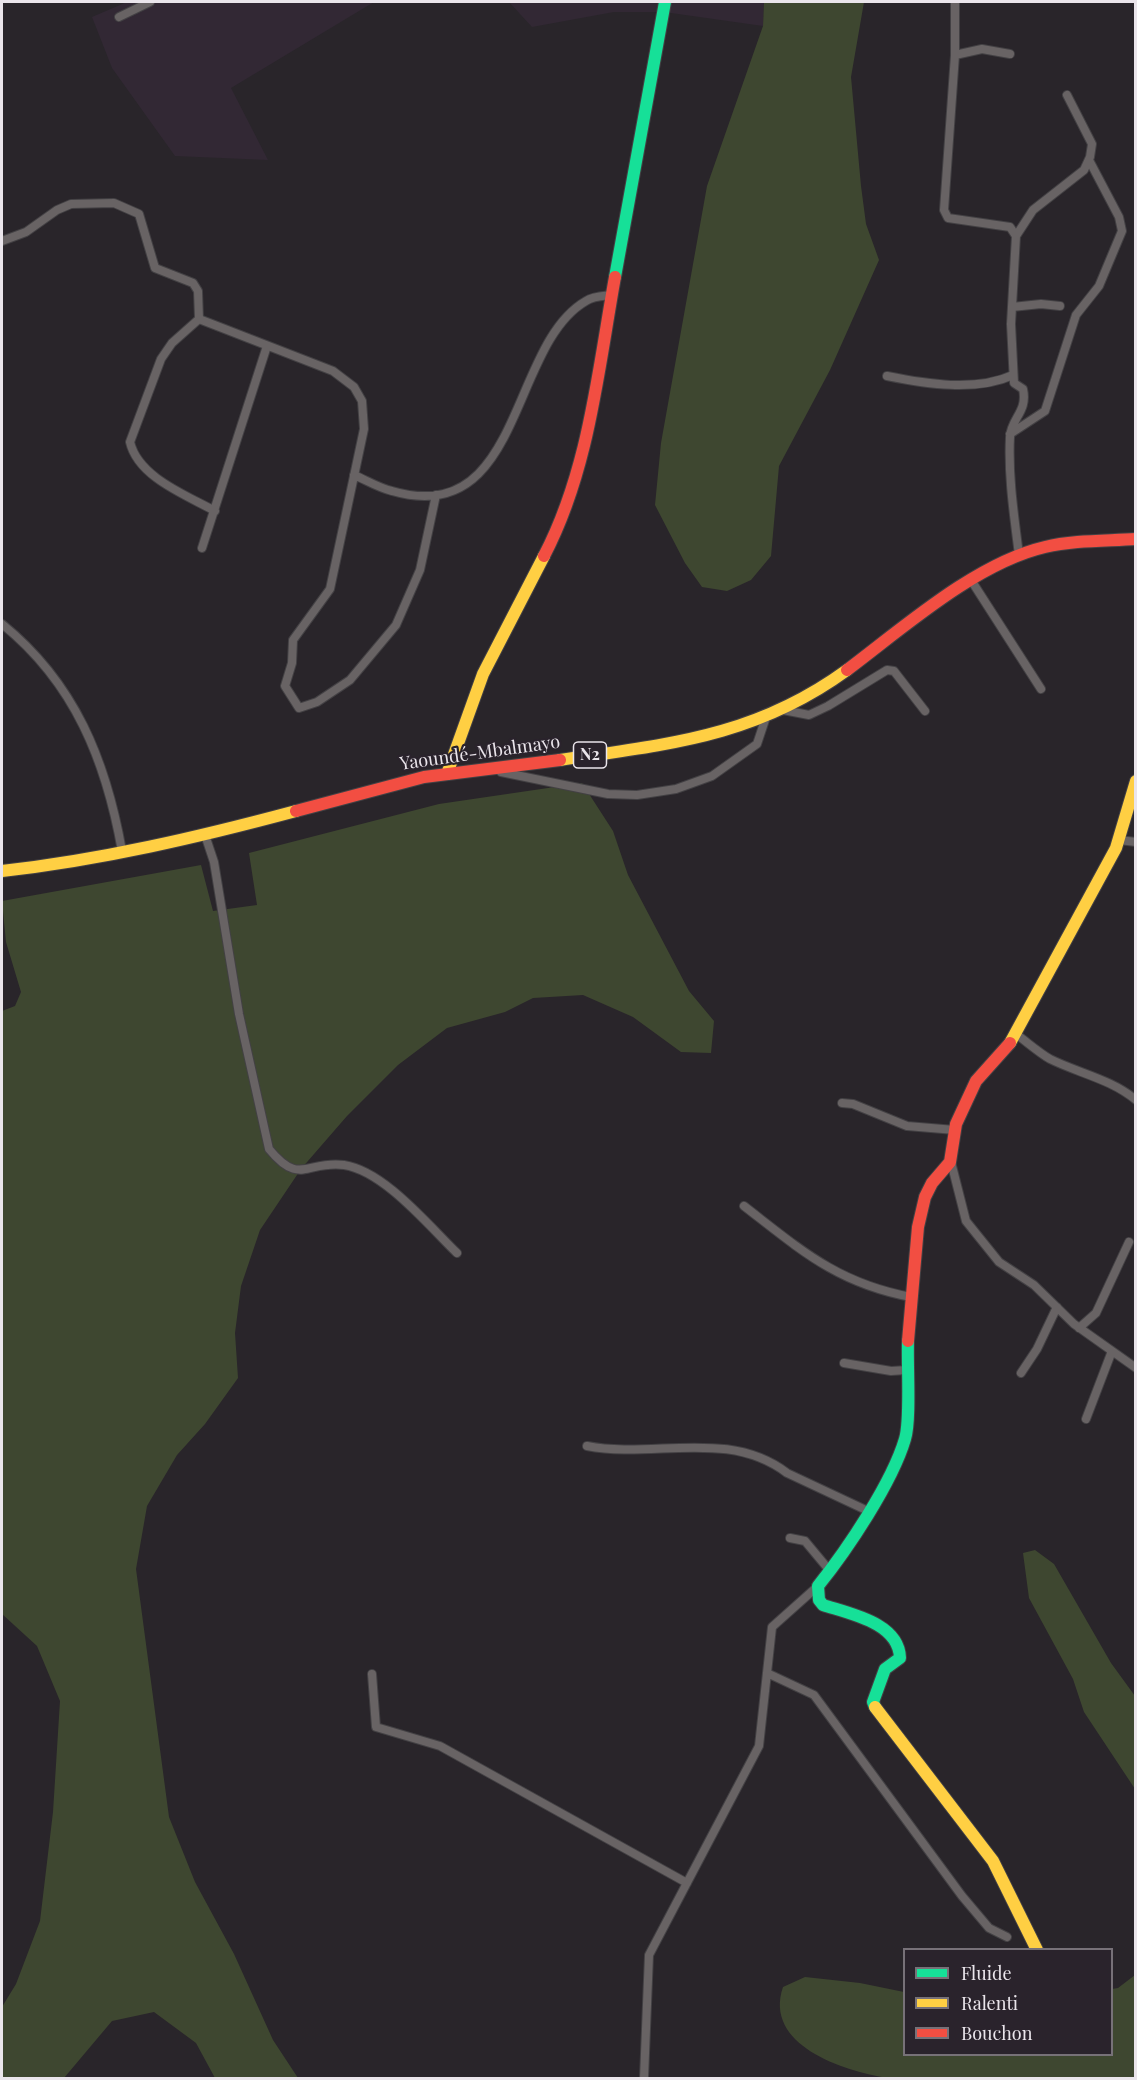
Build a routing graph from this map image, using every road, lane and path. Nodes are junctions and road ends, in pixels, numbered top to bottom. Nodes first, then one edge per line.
1 (150, 2) edge
2 (664, 2) edge
3 (955, 2) edge
4 (118, 16) dead end
5 (1010, 54) dead end
6 (955, 55) junction
7 (1066, 95) dead end
8 (1089, 160) junction
9 (1016, 236) junction
10 (2, 241) edge
11 (612, 295) junction
12 (1060, 306) dead end
13 (1012, 307) junction
14 (199, 319) junction
15 (267, 345) junction
16 (1013, 375) junction
17 (887, 376) dead end
18 (1010, 434) junction
19 (354, 475) junction
20 (436, 495) junction
21 (215, 511) junction
22 (1136, 539) edge
23 (202, 548) dead end
24 (1019, 555) junction
25 (971, 580) junction
26 (2, 624) edge
27 (1041, 688) dead end
28 (783, 710) junction
29 (925, 711) dead end
30 (766, 717) junction
31 (494, 770) junction
32 (447, 774) junction
33 (1136, 781) edge
34 (205, 835) junction
35 (1119, 840) junction
36 (1136, 842) edge
37 (122, 851) junction
38 (2, 871) edge
39 (1016, 1034) junction
40 (1136, 1100) edge
41 (842, 1103) dead end
42 (955, 1130) junction
43 (950, 1157) junction
44 (744, 1206) dead end
45 (1129, 1242) dead end
46 (457, 1253) dead end
47 (911, 1297) junction
48 (1057, 1307) junction
49 (1079, 1328) junction
50 (1112, 1351) junction
51 (844, 1363) dead end
52 (1136, 1368) edge
53 (907, 1370) junction
54 (1021, 1373) dead end
55 (1086, 1419) dead end
56 (587, 1446) dead end
57 (868, 1511) junction
58 (790, 1538) dead end
59 (830, 1571) junction
60 (818, 1586) junction
61 (767, 1673) junction
62 (372, 1674) dead end
63 (687, 1883) junction
64 (1007, 1937) dead end
65 (1036, 1948) edge
66 (644, 2079) edge

1 - 4 street
2 - 11 main road
3 - 6 street
5 - 6 street
6 - 9 street
7 - 8 street
8 - 9 street
8 - 18 street
9 - 13 street
10 - 14 street
11 - 20 street
11 - 32 main road
12 - 13 street
13 - 16 street
14 - 15 street
14 - 21 street
15 - 19 street
15 - 21 street
16 - 17 street
16 - 18 street
18 - 24 street
19 - 20 street
19 - 20 street
21 - 23 street
22 - 24 main road, Yaoundé-Mbalmayo / N2
24 - 25 main road, Yaoundé-Mbalmayo / N2
25 - 27 street
25 - 28 main road, Yaoundé-Mbalmayo / N2
26 - 37 street
28 - 29 street
28 - 30 main road, Yaoundé-Mbalmayo / N2
30 - 31 main road, Yaoundé-Mbalmayo / N2
30 - 31 street
31 - 32 main road, Yaoundé-Mbalmayo / N2
32 - 34 main road, Yaoundé-Mbalmayo / N2
33 - 35 main road
34 - 37 main road, Yaoundé-Mbalmayo / N2
34 - 46 street
35 - 36 street
35 - 39 main road
37 - 38 main road, Yaoundé-Mbalmayo / N2
39 - 40 street
39 - 42 main road
41 - 42 street
42 - 43 main road
43 - 47 main road
43 - 48 street
44 - 47 street
45 - 49 street
47 - 53 main road
48 - 49 street
48 - 54 street
49 - 50 street
50 - 52 street
50 - 55 street
51 - 53 street
53 - 57 main road
56 - 57 street
57 - 59 main road
58 - 59 street
59 - 60 main road
60 - 61 street
60 - 65 main road
61 - 63 street
61 - 64 street
62 - 63 street
63 - 66 street

